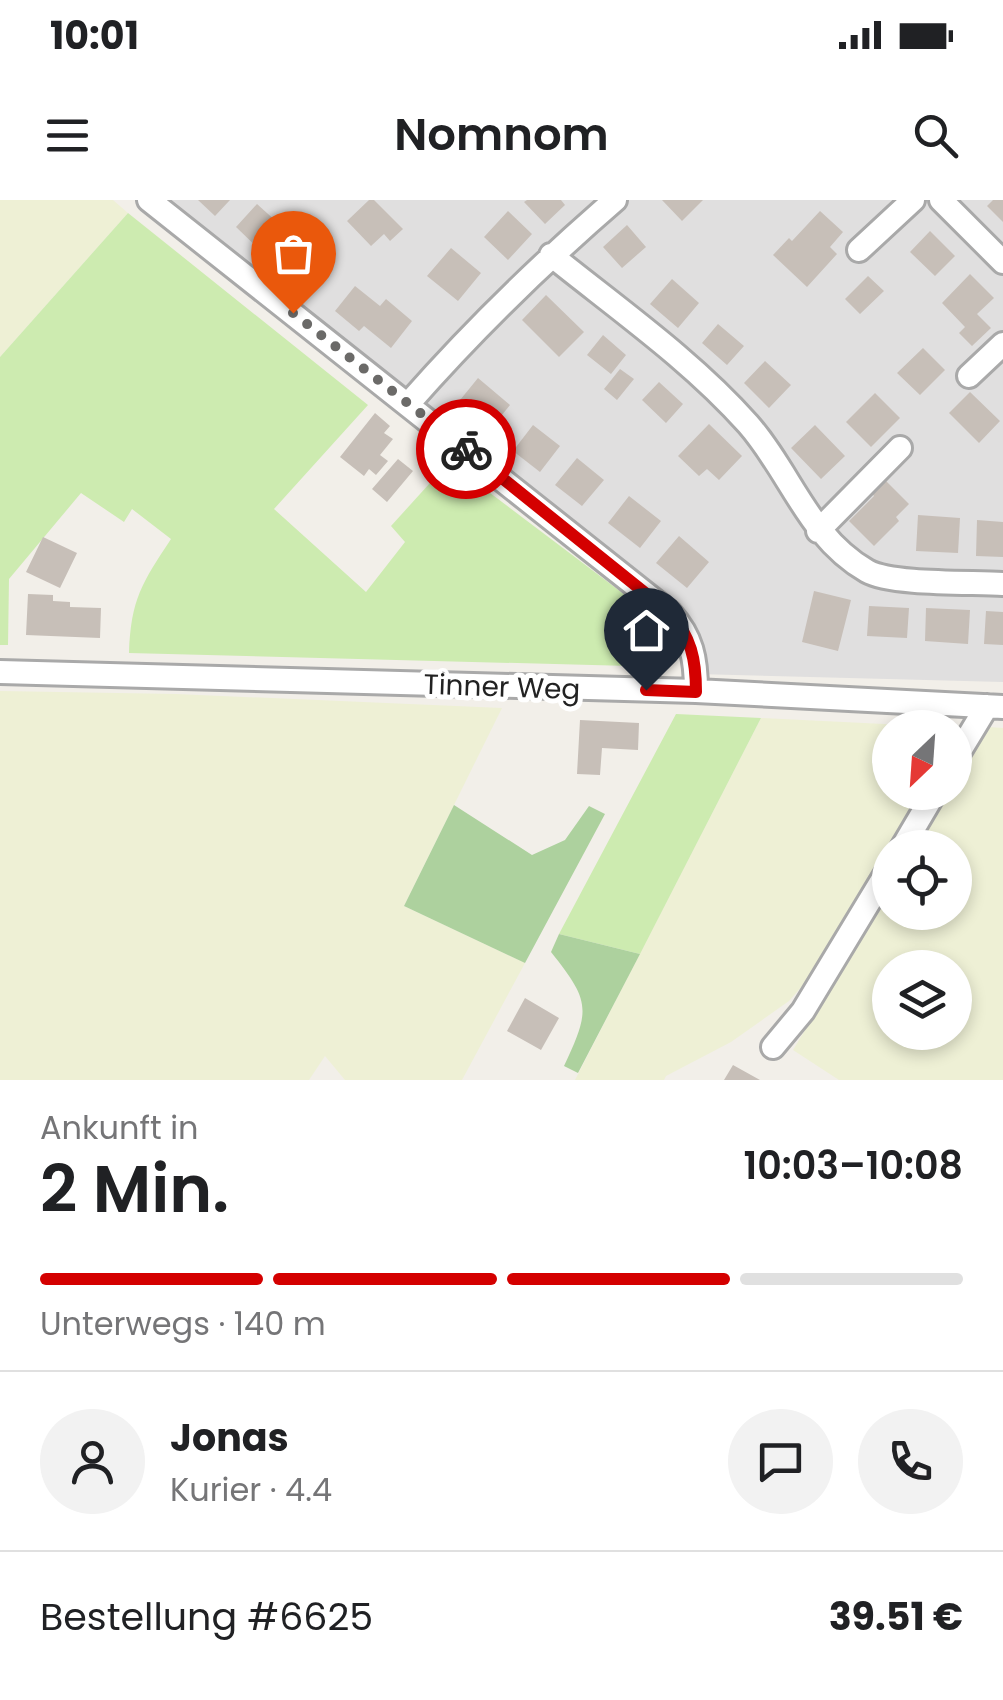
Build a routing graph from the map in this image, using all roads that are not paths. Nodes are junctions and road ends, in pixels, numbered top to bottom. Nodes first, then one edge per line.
1 (149, 200) edge
2 (615, 200) edge
3 (913, 200) edge
4 (941, 200) edge
5 (859, 250) dead end
6 (551, 255) junction
7 (1003, 262) edge
8 (1003, 344) edge
9 (969, 376) dead end
10 (408, 403) junction
11 (900, 448) dead end
12 (818, 530) junction
13 (1003, 584) edge
14 (0, 672) edge
15 (696, 692) junction
16 (995, 707) edge
17 (972, 737) edge
18 (872, 897) edge
19 (773, 1048) dead end

1 - 10 street
2 - 6 street
3 - 5 street
4 - 7 street
6 - 10 street
6 - 12 street
8 - 9 street
10 - 15 street
11 - 12 street
12 - 13 street
14 - 15 street, Tinner Weg
15 - 16 street, Tinner Weg
16 - 17 street
18 - 19 street

